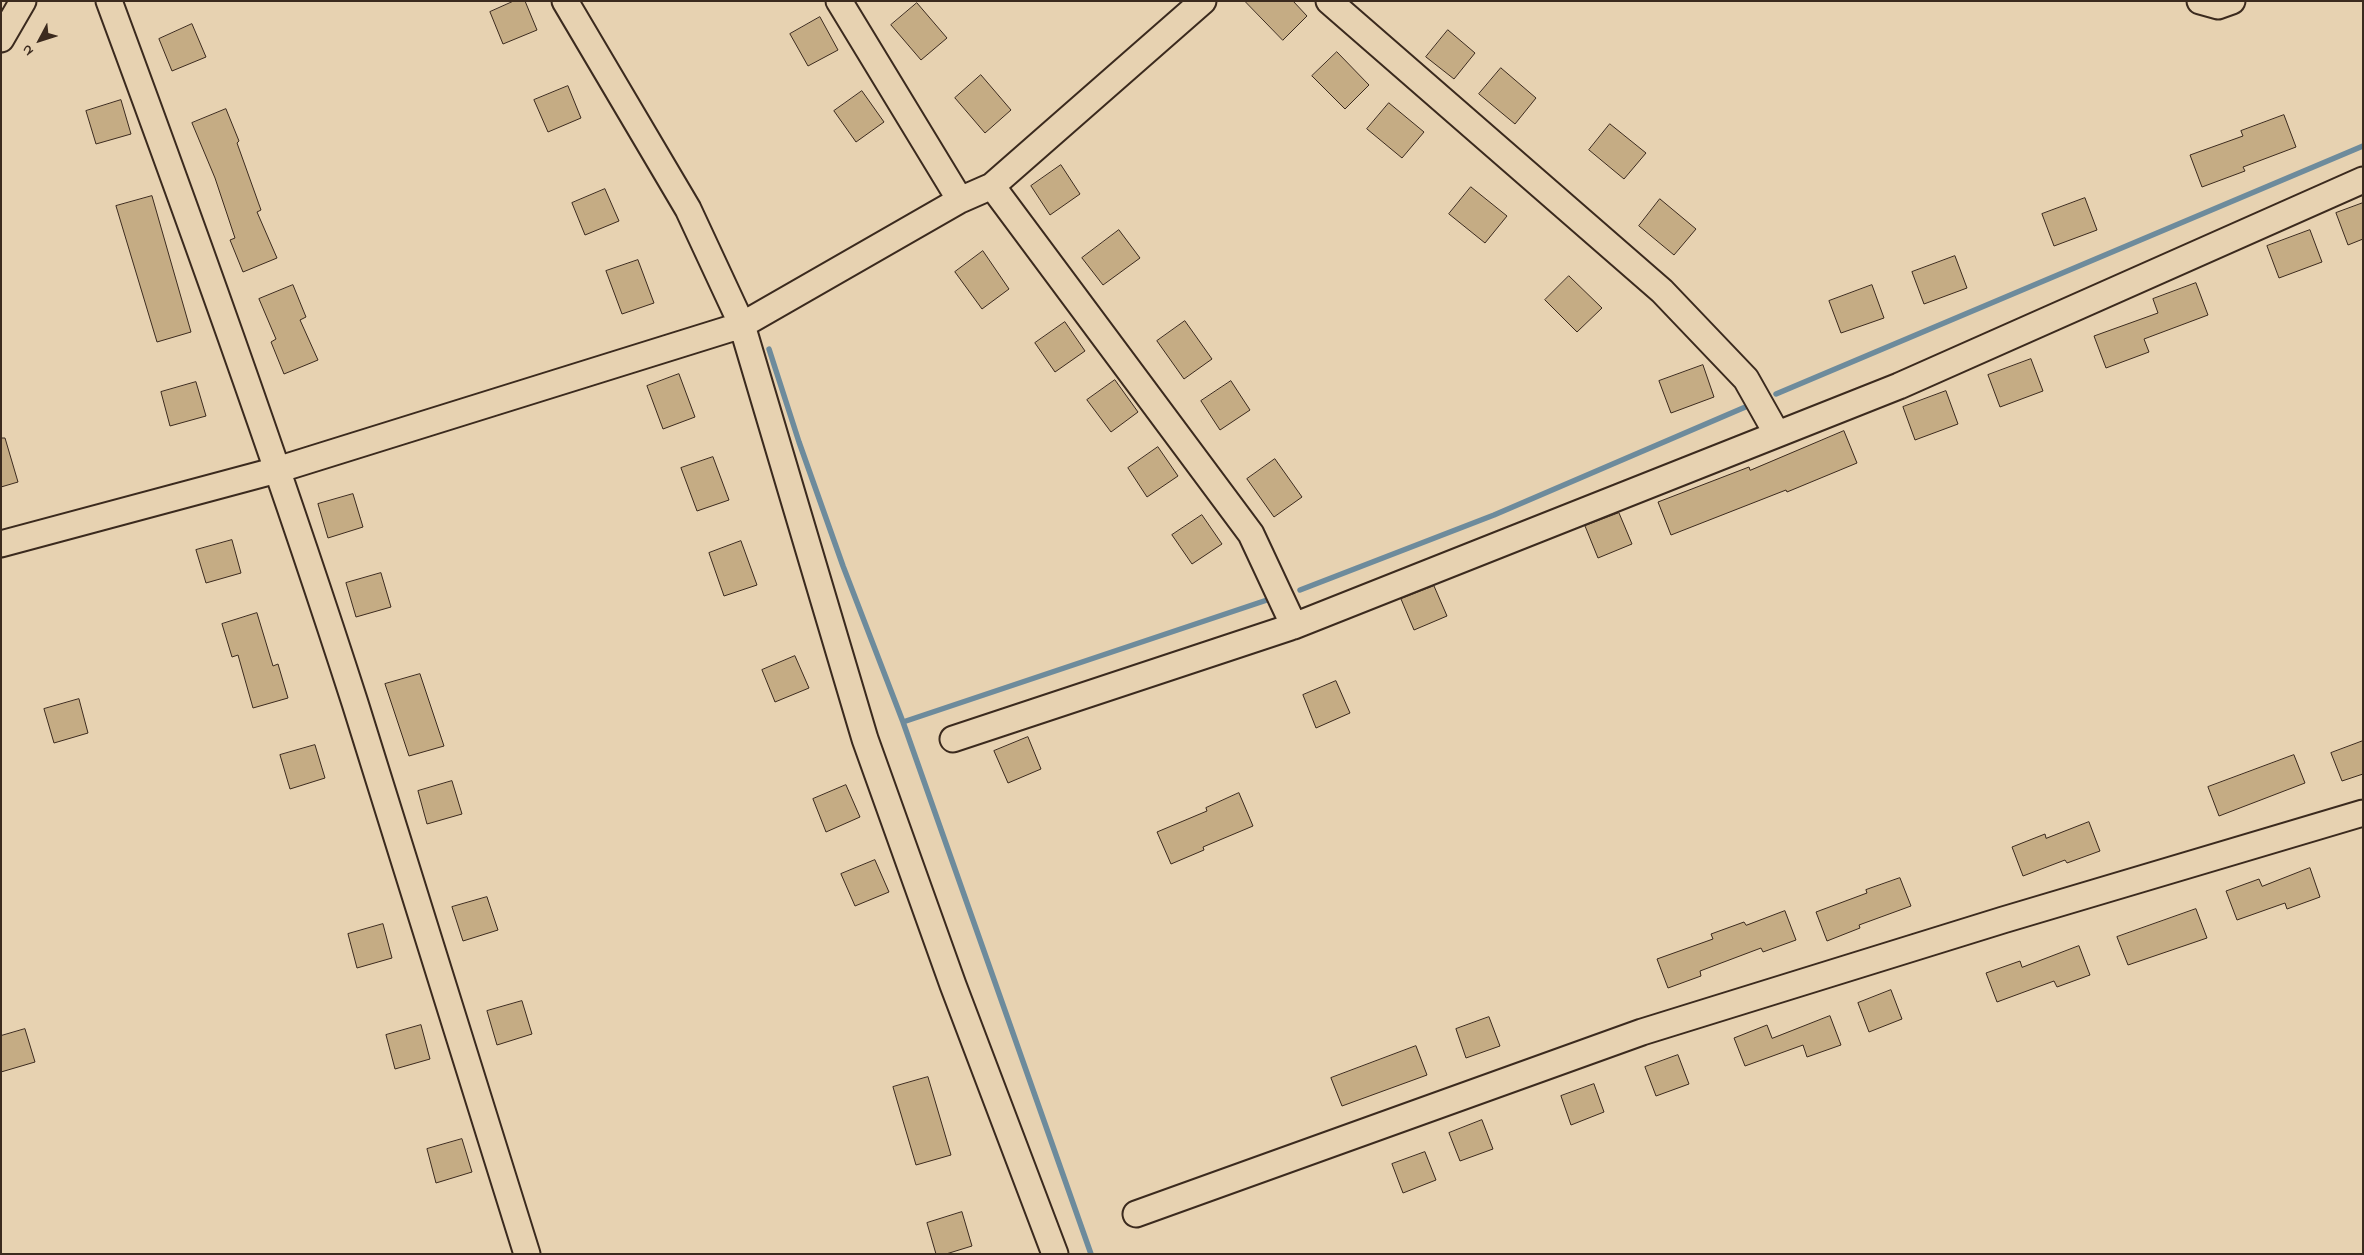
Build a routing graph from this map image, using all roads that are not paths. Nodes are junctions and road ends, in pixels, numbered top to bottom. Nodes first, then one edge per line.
1 (23, 1) edge
2 (109, 1) edge
3 (565, 1) edge
4 (839, 1) edge
5 (1203, 1) edge
6 (1329, 1) edge
7 (2200, 1) edge
8 (2232, 1) edge
9 (1, 39) edge
10 (2363, 180) edge
11 (992, 186) junction
12 (960, 200) junction
13 (742, 325) junction
14 (1777, 434) junction
15 (277, 470) junction
16 (1, 544) edge
17 (1294, 626) junction
18 (953, 739) dead end
19 (2363, 813) edge
20 (1136, 1214) dead end
21 (527, 1254) edge
22 (1055, 1254) edge

1 - 9 street
2 - 15 street
3 - 13 street
4 - 12 street
5 - 11 street
6 - 14 street
7 - 8 street
10 - 14 street
11 - 12 street
11 - 17 street
12 - 13 street
13 - 15 street
13 - 22 street
14 - 17 street
15 - 16 street
15 - 21 street
17 - 18 street
19 - 20 street

